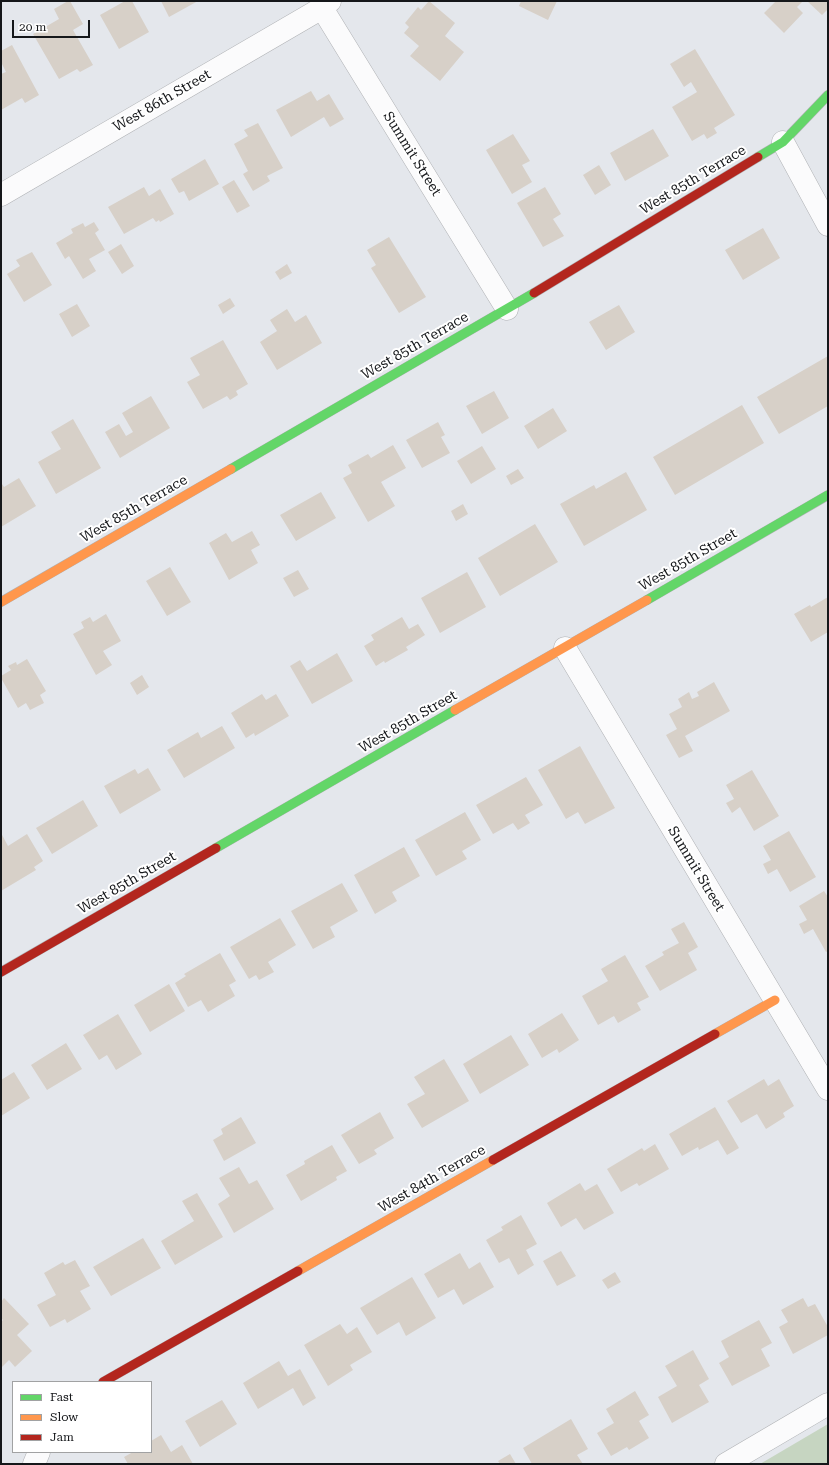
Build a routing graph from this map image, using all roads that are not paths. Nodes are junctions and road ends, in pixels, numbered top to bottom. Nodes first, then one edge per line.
1 (326, 4) edge
2 (828, 95) edge
3 (783, 142) junction
4 (1, 195) edge
5 (828, 224) edge
6 (507, 309) junction
7 (828, 495) edge
8 (1, 602) edge
9 (565, 648) junction
10 (1, 972) edge
11 (775, 1000) junction
12 (828, 1089) edge
13 (105, 1381) edge
14 (828, 1404) edge
15 (40, 1453) edge
16 (34, 1464) edge
17 (726, 1464) edge

1 - 4 street, West 86th Street
1 - 6 street, Summit Street
2 - 3 street, West 85th Terrace
3 - 5 street
3 - 6 street, West 85th Terrace
6 - 8 street, West 85th Terrace
7 - 9 street, West 85th Street
9 - 10 street, West 85th Street
9 - 11 street, Summit Street
11 - 12 street, Summit Street
11 - 13 street, West 84th Terrace
14 - 17 street
15 - 16 street

